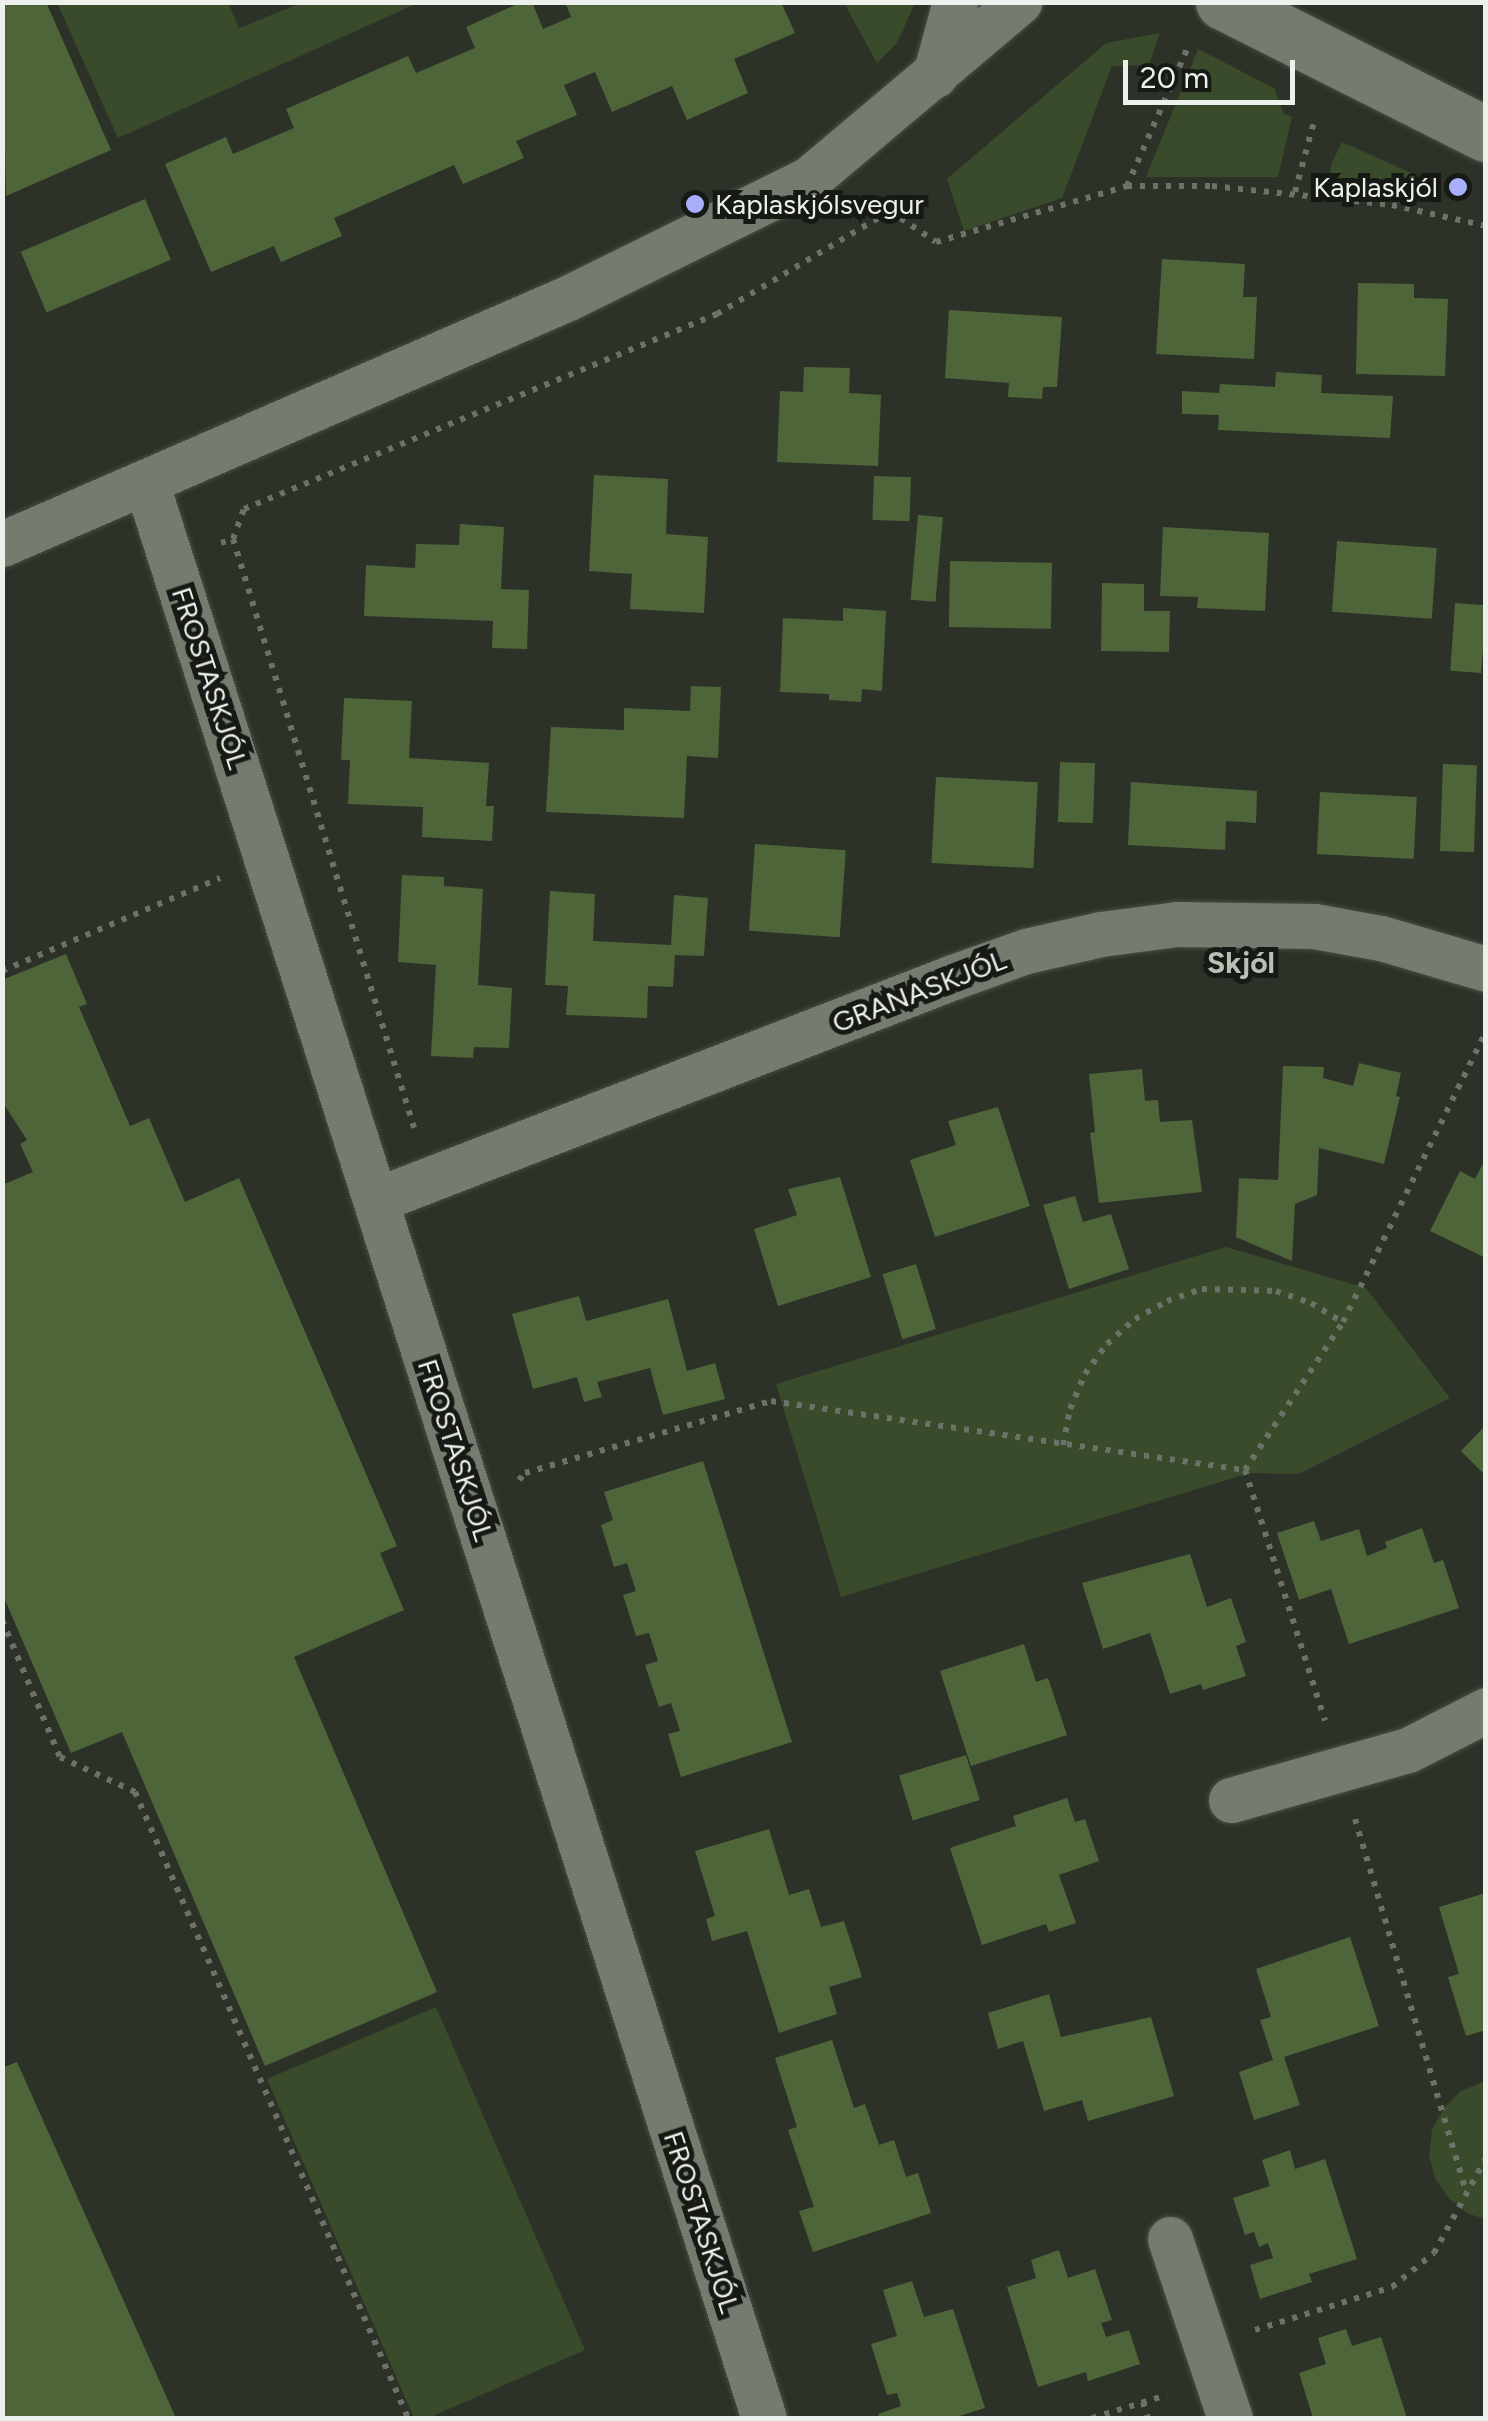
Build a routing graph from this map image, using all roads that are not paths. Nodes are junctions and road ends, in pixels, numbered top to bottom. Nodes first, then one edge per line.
1 (955, 2) edge
2 (1019, 2) edge
3 (1208, 20) edge
4 (935, 75) junction
5 (1486, 134) edge
6 (146, 482) junction
7 (2, 544) edge
8 (1486, 969) edge
9 (376, 1200) junction
10 (1486, 1710) edge
11 (1231, 1800) dead end
12 (1170, 2239) dead end
13 (1218, 2381) edge
14 (764, 2418) edge

1 - 4 street
2 - 4 street
3 - 5 street
4 - 6 street
6 - 7 street
6 - 9 street, FROSTASKJÓL
8 - 9 street, GRANASKJÓL
9 - 14 street, FROSTASKJÓL
10 - 11 street
12 - 13 street

